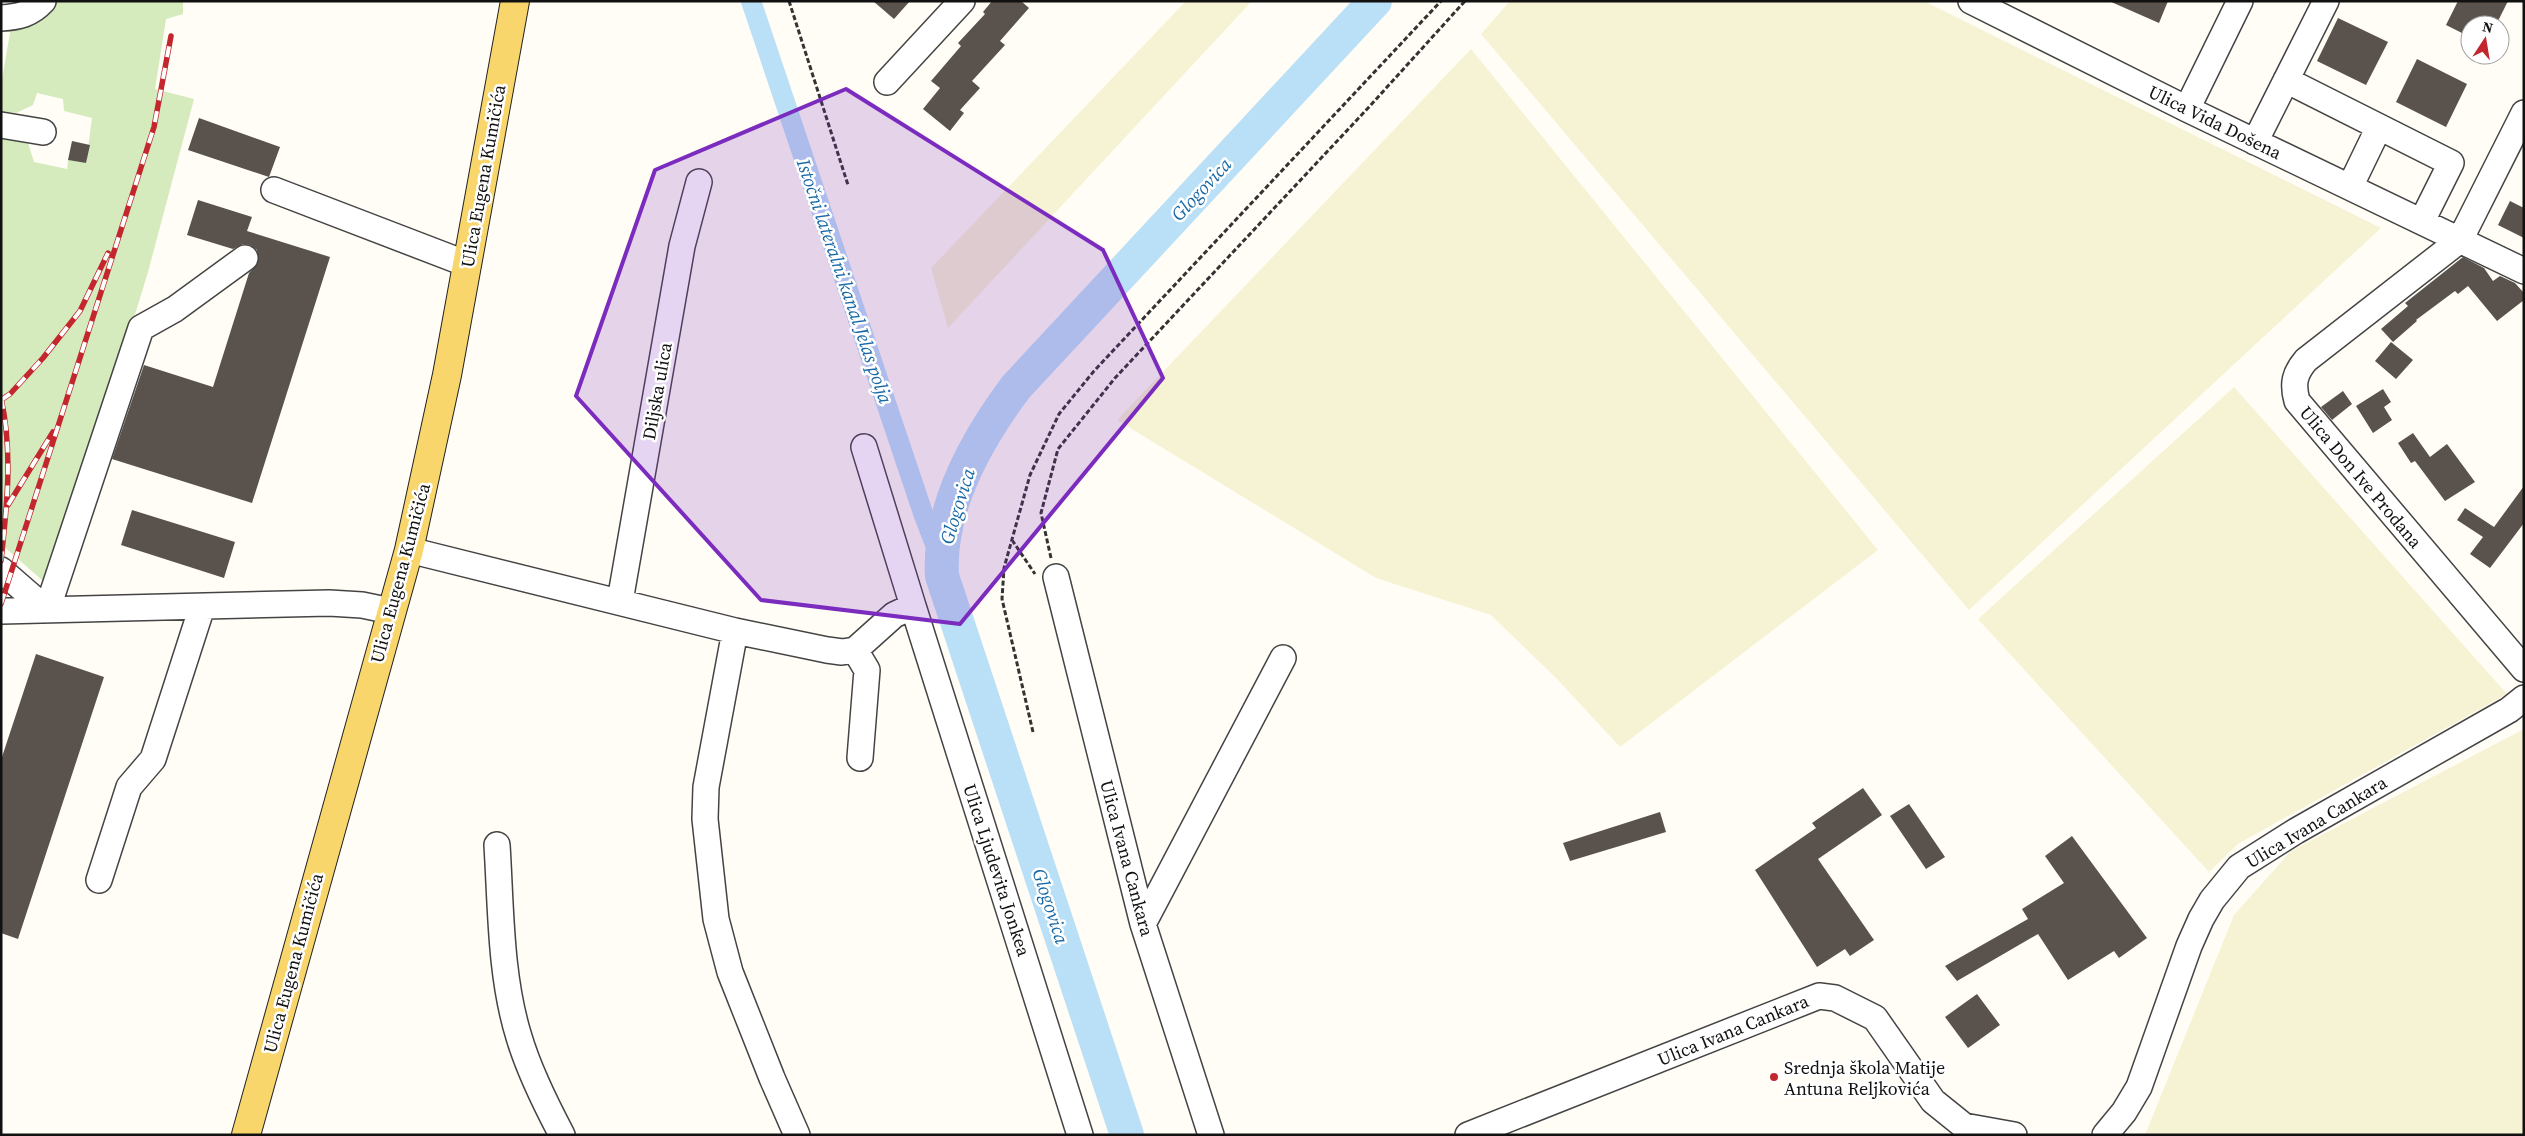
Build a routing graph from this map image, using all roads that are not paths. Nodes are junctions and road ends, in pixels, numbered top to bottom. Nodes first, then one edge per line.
1 (43, 1) edge
2 (515, 1) edge
3 (962, 1) edge
4 (1971, 1) edge
5 (2240, 1) edge
6 (2326, 1) edge
7 (1, 18) edge
8 (2286, 80) junction
9 (887, 82) dead end
10 (2187, 109) junction
11 (2524, 112) edge
12 (1, 125) edge
13 (2379, 127) junction
14 (43, 132) dead end
15 (2255, 142) junction
16 (699, 182) dead end
17 (2350, 187) junction
18 (274, 190) dead end
19 (2422, 221) junction
20 (2460, 240) junction
21 (245, 258) dead end
22 (468, 264) junction
23 (2524, 271) edge
24 (864, 447) dead end
25 (409, 550) junction
26 (1, 570) edge
27 (1056, 578) road end
28 (620, 601) junction
29 (202, 606) junction
30 (913, 606) junction
31 (48, 610) junction
32 (1, 611) edge
33 (391, 611) junction
34 (735, 631) junction
35 (855, 650) junction
36 (1283, 658) dead end
37 (2524, 669) edge
38 (2524, 698) edge
39 (860, 758) dead end
40 (498, 845) dead end
41 (99, 880) dead end
42 (1143, 924) junction
43 (246, 1135) edge
44 (562, 1135) edge
45 (798, 1135) edge
46 (1080, 1135) edge
47 (1211, 1135) edge
48 (1468, 1135) edge
49 (2014, 1135) edge
50 (2105, 1135) edge

1 - 7 street
2 - 22 main road, Ulica Eugena Kumičića
3 - 9 street
4 - 10 street, Ulica Vida Došena
5 - 10 street
6 - 8 street
8 - 13 street
8 - 15 street
10 - 15 street, Ulica Vida Došena
11 - 20 street
12 - 14 street
13 - 17 street
13 - 19 street
15 - 17 street, Ulica Vida Došena
16 - 28 street, Diljska ulica
17 - 19 street, Ulica Vida Došena
18 - 22 street
19 - 20 street, Ulica Vida Došena
20 - 23 street, Ulica Vida Došena
20 - 37 street, Ulica Don Ive Prodana
21 - 31 street
22 - 25 main road, Ulica Eugena Kumičića
24 - 30 street, Ulica Ljudevita Jonkea
25 - 28 street
25 - 33 main road, Ulica Eugena Kumičića
26 - 31 street
27 - 42 street, Ulica Ivana Cankara
28 - 34 street
29 - 31 street
29 - 33 street
29 - 41 street
30 - 35 street
30 - 46 street, Ulica Ljudevita Jonkea
31 - 32 street
33 - 43 main road, Ulica Eugena Kumičića
34 - 35 street
34 - 45 street
35 - 39 street
36 - 42 street
38 - 50 street, Ulica Ivana Cankara
40 - 44 street
42 - 47 street, Ulica Ivana Cankara
48 - 49 street, Ulica Ivana Cankara

